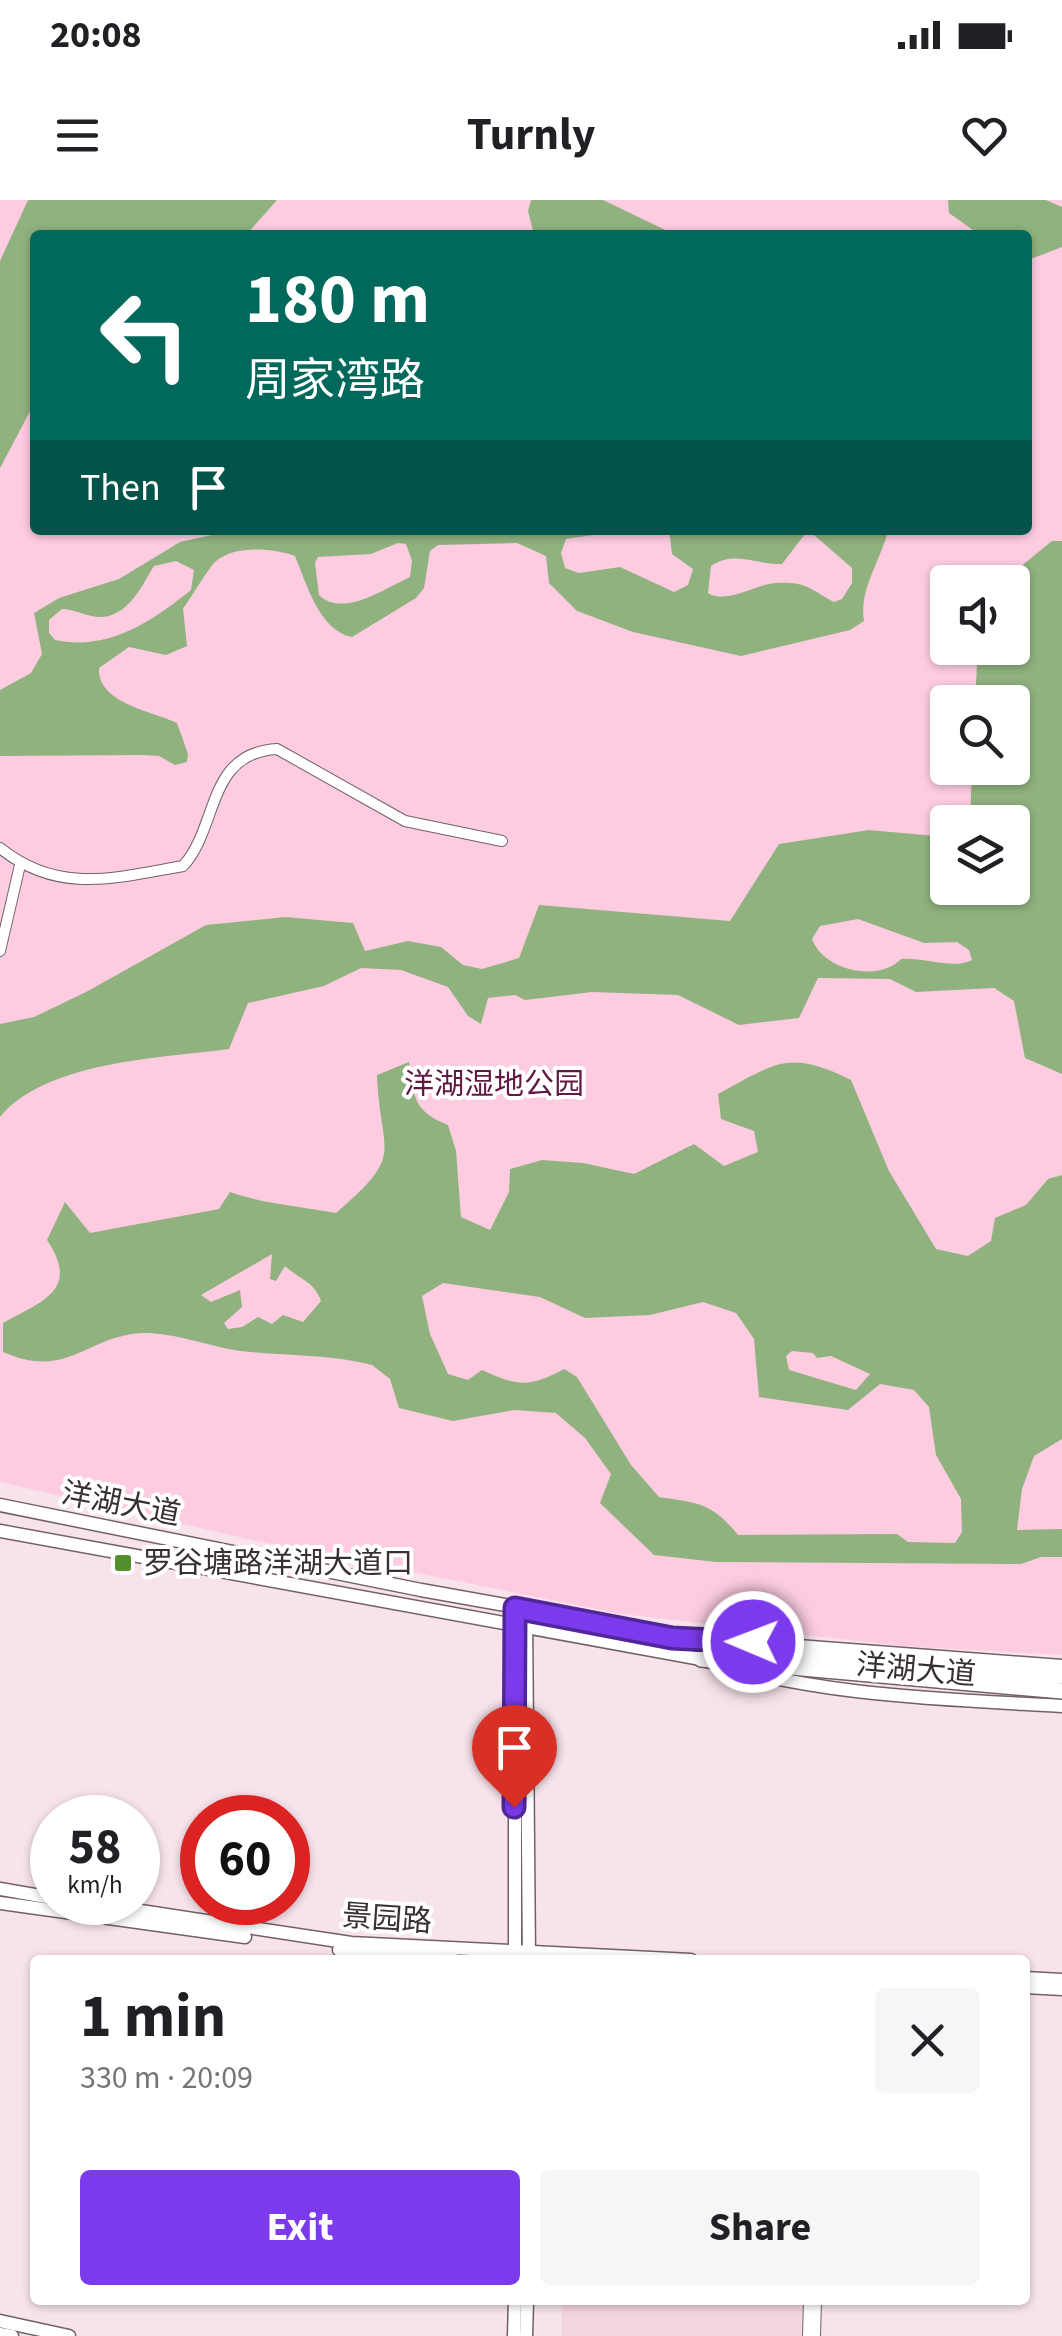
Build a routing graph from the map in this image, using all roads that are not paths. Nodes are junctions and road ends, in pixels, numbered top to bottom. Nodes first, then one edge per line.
1 (502, 840) dead end
2 (0, 848) edge
3 (20, 865) junction
4 (0, 951) edge
5 (0, 1505) edge
6 (0, 1531) edge
7 (520, 1609) junction
8 (520, 1625) junction
9 (700, 1641) junction
10 (701, 1659) junction
11 (1062, 1666) edge
12 (843, 1669) junction
13 (1062, 1676) edge
14 (1062, 1691) edge
15 (1062, 1706) edge
16 (0, 1890) edge
17 (30, 1895) edge
18 (0, 1903) edge
19 (160, 1914) edge
20 (389, 1955) edge
21 (501, 1955) edge
22 (514, 1955) edge
23 (529, 1955) edge
24 (1030, 1978) edge
25 (1062, 1980) edge
26 (1030, 1987) edge
27 (1062, 1990) edge
28 (515, 2305) edge
29 (526, 2305) edge
30 (812, 2305) edge
31 (0, 2321) edge
32 (0, 2334) edge
33 (12, 2336) edge
34 (69, 2336) edge
35 (514, 2336) edge
36 (526, 2336) edge
37 (811, 2336) edge

1 - 3 street
2 - 3 street
3 - 4 street
5 - 7 main road, 洋湖大道
6 - 8 main road, 洋湖大道
7 - 8 main road
7 - 9 main road, 洋湖大道
8 - 10 main road, 洋湖大道
8 - 22 main road
8 - 23 main road
9 - 11 main road, 洋湖大道
9 - 12 highway
10 - 12 highway
10 - 15 main road, 洋湖大道
12 - 13 highway
12 - 14 highway
16 - 17 main road
18 - 20 main road, 景园路
19 - 21 main road, 景园路
24 - 25 main road
26 - 27 main road
28 - 35 main road
29 - 36 main road
30 - 37 street
31 - 34 main road
32 - 33 main road

